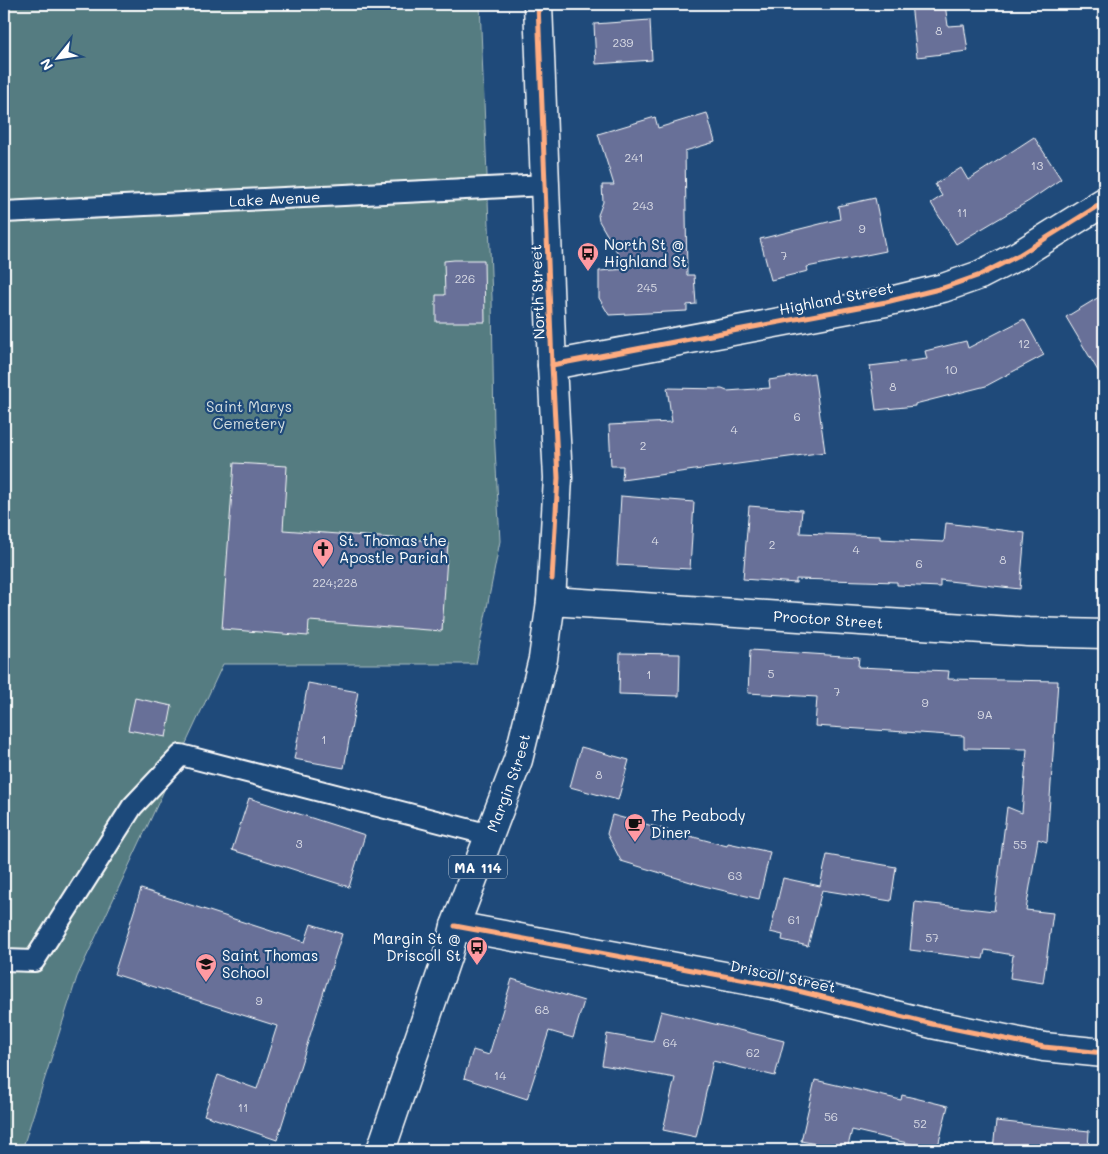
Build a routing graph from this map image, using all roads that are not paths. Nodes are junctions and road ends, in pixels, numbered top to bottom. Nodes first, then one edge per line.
1 (538, 4) edge
2 (545, 185) junction
3 (1104, 202) edge
4 (4, 212) edge
5 (552, 365) junction
6 (552, 590) junction
7 (1104, 634) edge
8 (490, 835) junction
9 (456, 926) junction
10 (4, 960) edge
11 (1104, 1054) edge
12 (381, 1150) edge

1 - 2 main road, North Street / MA 114
2 - 4 lane, Lake Avenue
2 - 5 main road, North Street / MA 114
3 - 5 main road, Highland Street
5 - 6 main road, North Street / MA 114
6 - 7 main road, Proctor Street
6 - 8 main road, Margin Street / MA 114
8 - 9 main road, Margin Street / MA 114
8 - 10 lane
9 - 11 main road, Driscoll Street
9 - 12 main road, Margin Street / MA 114

